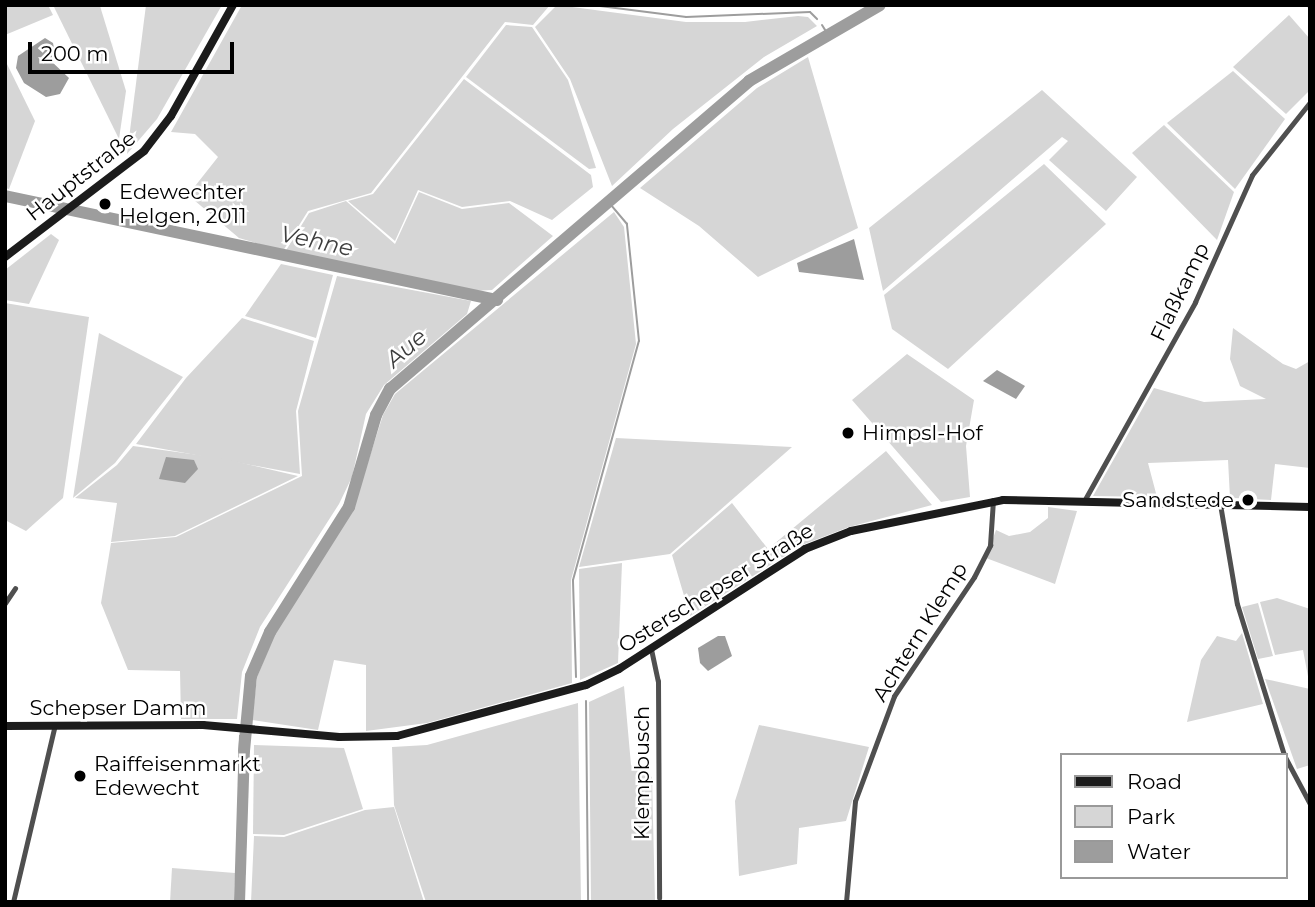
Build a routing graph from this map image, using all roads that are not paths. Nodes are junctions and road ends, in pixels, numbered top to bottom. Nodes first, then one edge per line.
1 (233, 5) edge
2 (1310, 102) edge
3 (5, 257) edge
4 (993, 500) junction
5 (1084, 501) junction
6 (1220, 504) junction
7 (1310, 507) edge
8 (15, 588) dead end
9 (5, 603) edge
10 (651, 649) junction
11 (55, 725) junction
12 (5, 726) edge
13 (232, 727) joint
14 (1284, 753) edge
15 (1287, 760) edge
16 (1310, 804) edge
17 (659, 898) dead end
18 (13, 902) edge
19 (846, 902) edge

1 - 3 main road, Hauptstraße
2 - 5 street, Flaßkamp
4 - 5 main road, Osterschepser Straße
4 - 10 main road, Osterschepser Straße
4 - 19 street, Achtern Klemp
5 - 6 main road, Osterschepser Straße
6 - 7 main road, Osterschepser Straße
6 - 14 street
8 - 9 street
10 - 13 main road, Osterschepser Straße
10 - 17 street, Klempbusch
11 - 12 main road, Schepser Damm
11 - 13 main road, Schepser Damm
11 - 18 street
15 - 16 street

